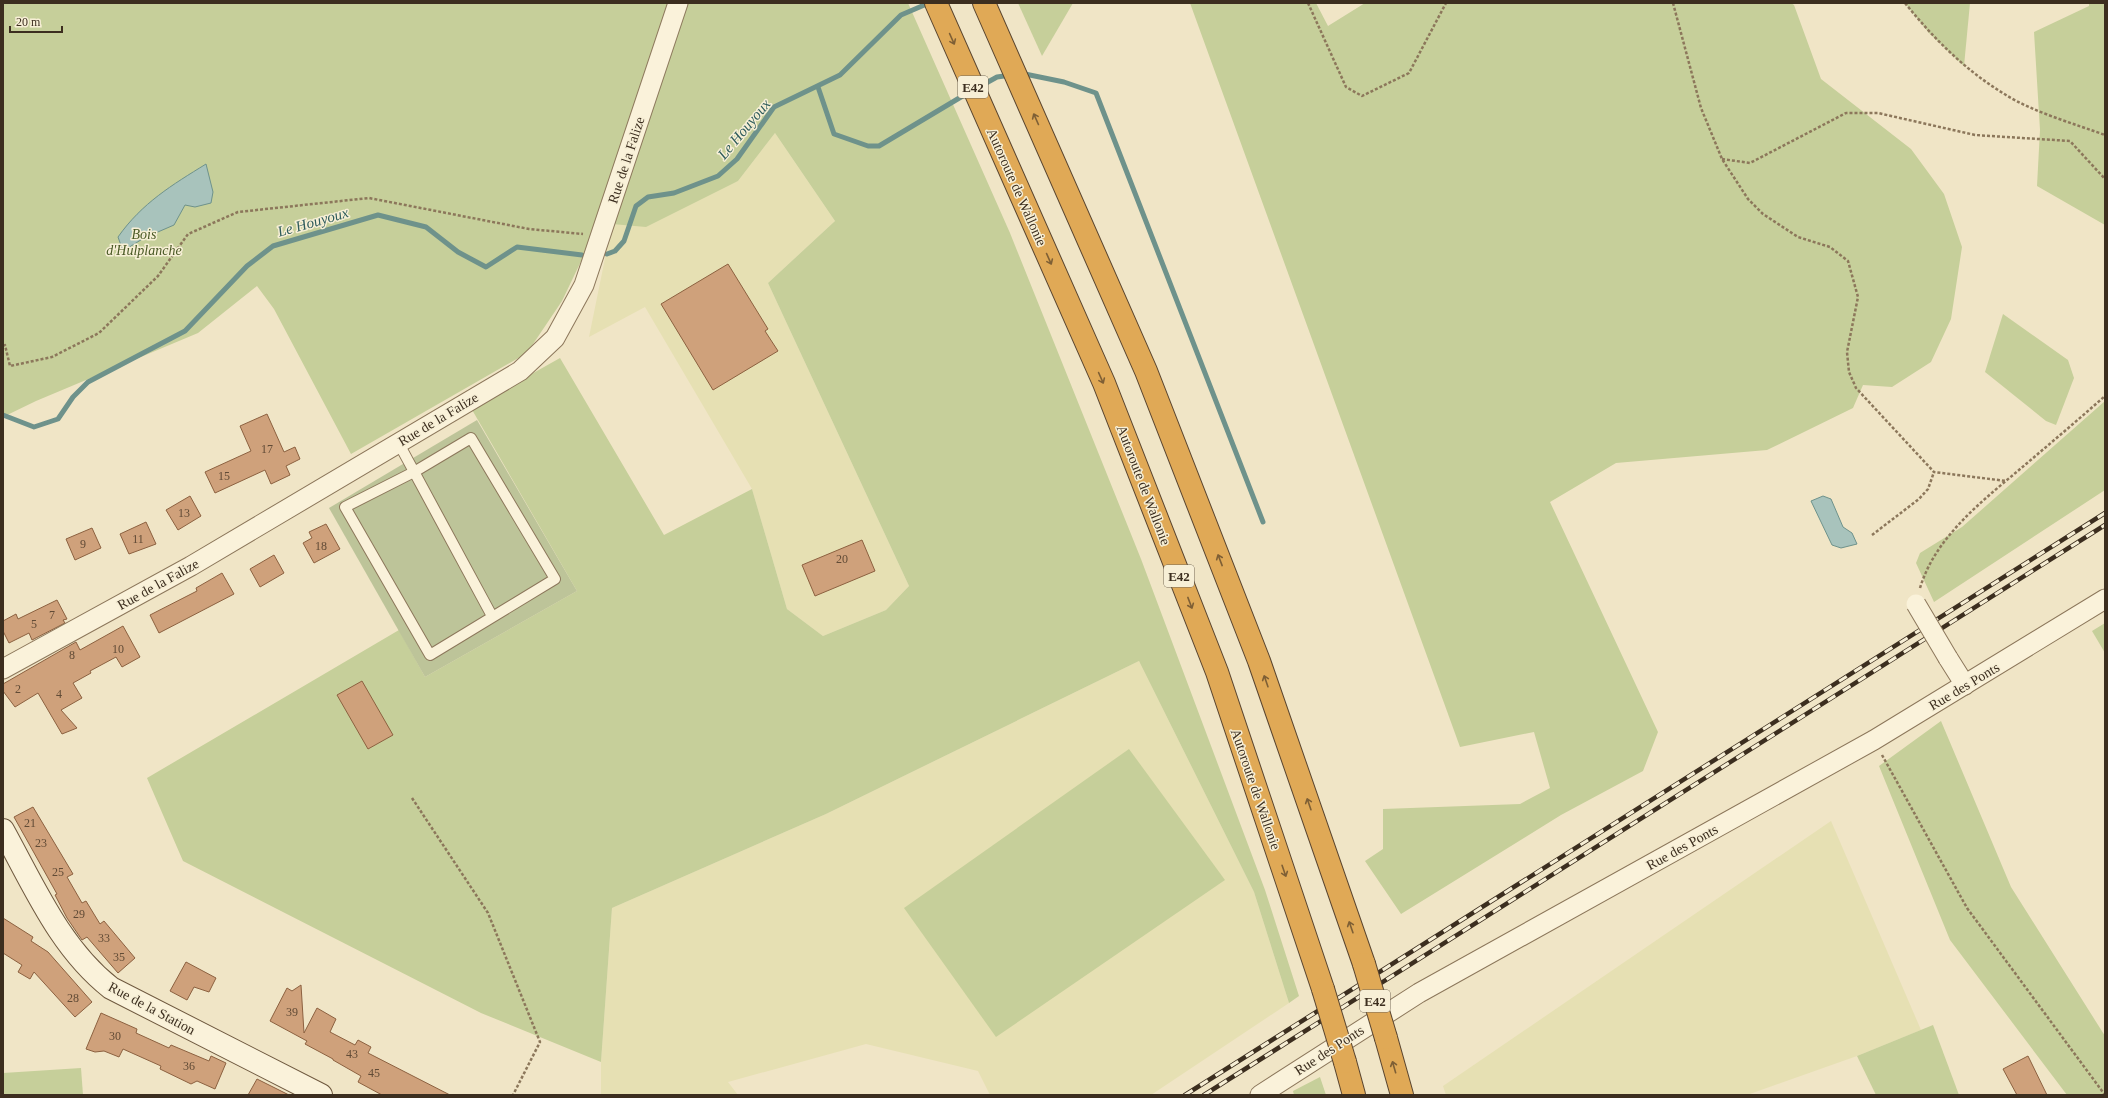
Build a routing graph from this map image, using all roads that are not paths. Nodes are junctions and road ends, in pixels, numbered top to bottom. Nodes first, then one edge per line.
1 (678, 3) edge
2 (936, 3) edge
3 (984, 3) edge
4 (398, 442) junction
5 (414, 472) junction
6 (2105, 599) edge
7 (1916, 604) dead end
8 (492, 616) junction
9 (3, 668) edge
10 (1965, 685) junction
11 (3, 830) edge
12 (321, 1095) edge
13 (1260, 1095) edge
14 (1354, 1095) edge
15 (1402, 1095) edge

1 - 4 street, Rue de la Falize
2 -> 14 highway, Autoroute de Wallonie / E42, bridge
15 -> 3 highway, E42, bridge
4 - 5 lane
4 - 9 street, Rue de la Falize
5 - 8 lane
5 - 8 lane
5 - 8 lane
6 - 10 street, Rue des Ponts
7 - 10 street, bridge
10 - 13 street, Rue des Ponts
11 - 12 street, Rue de la Station

